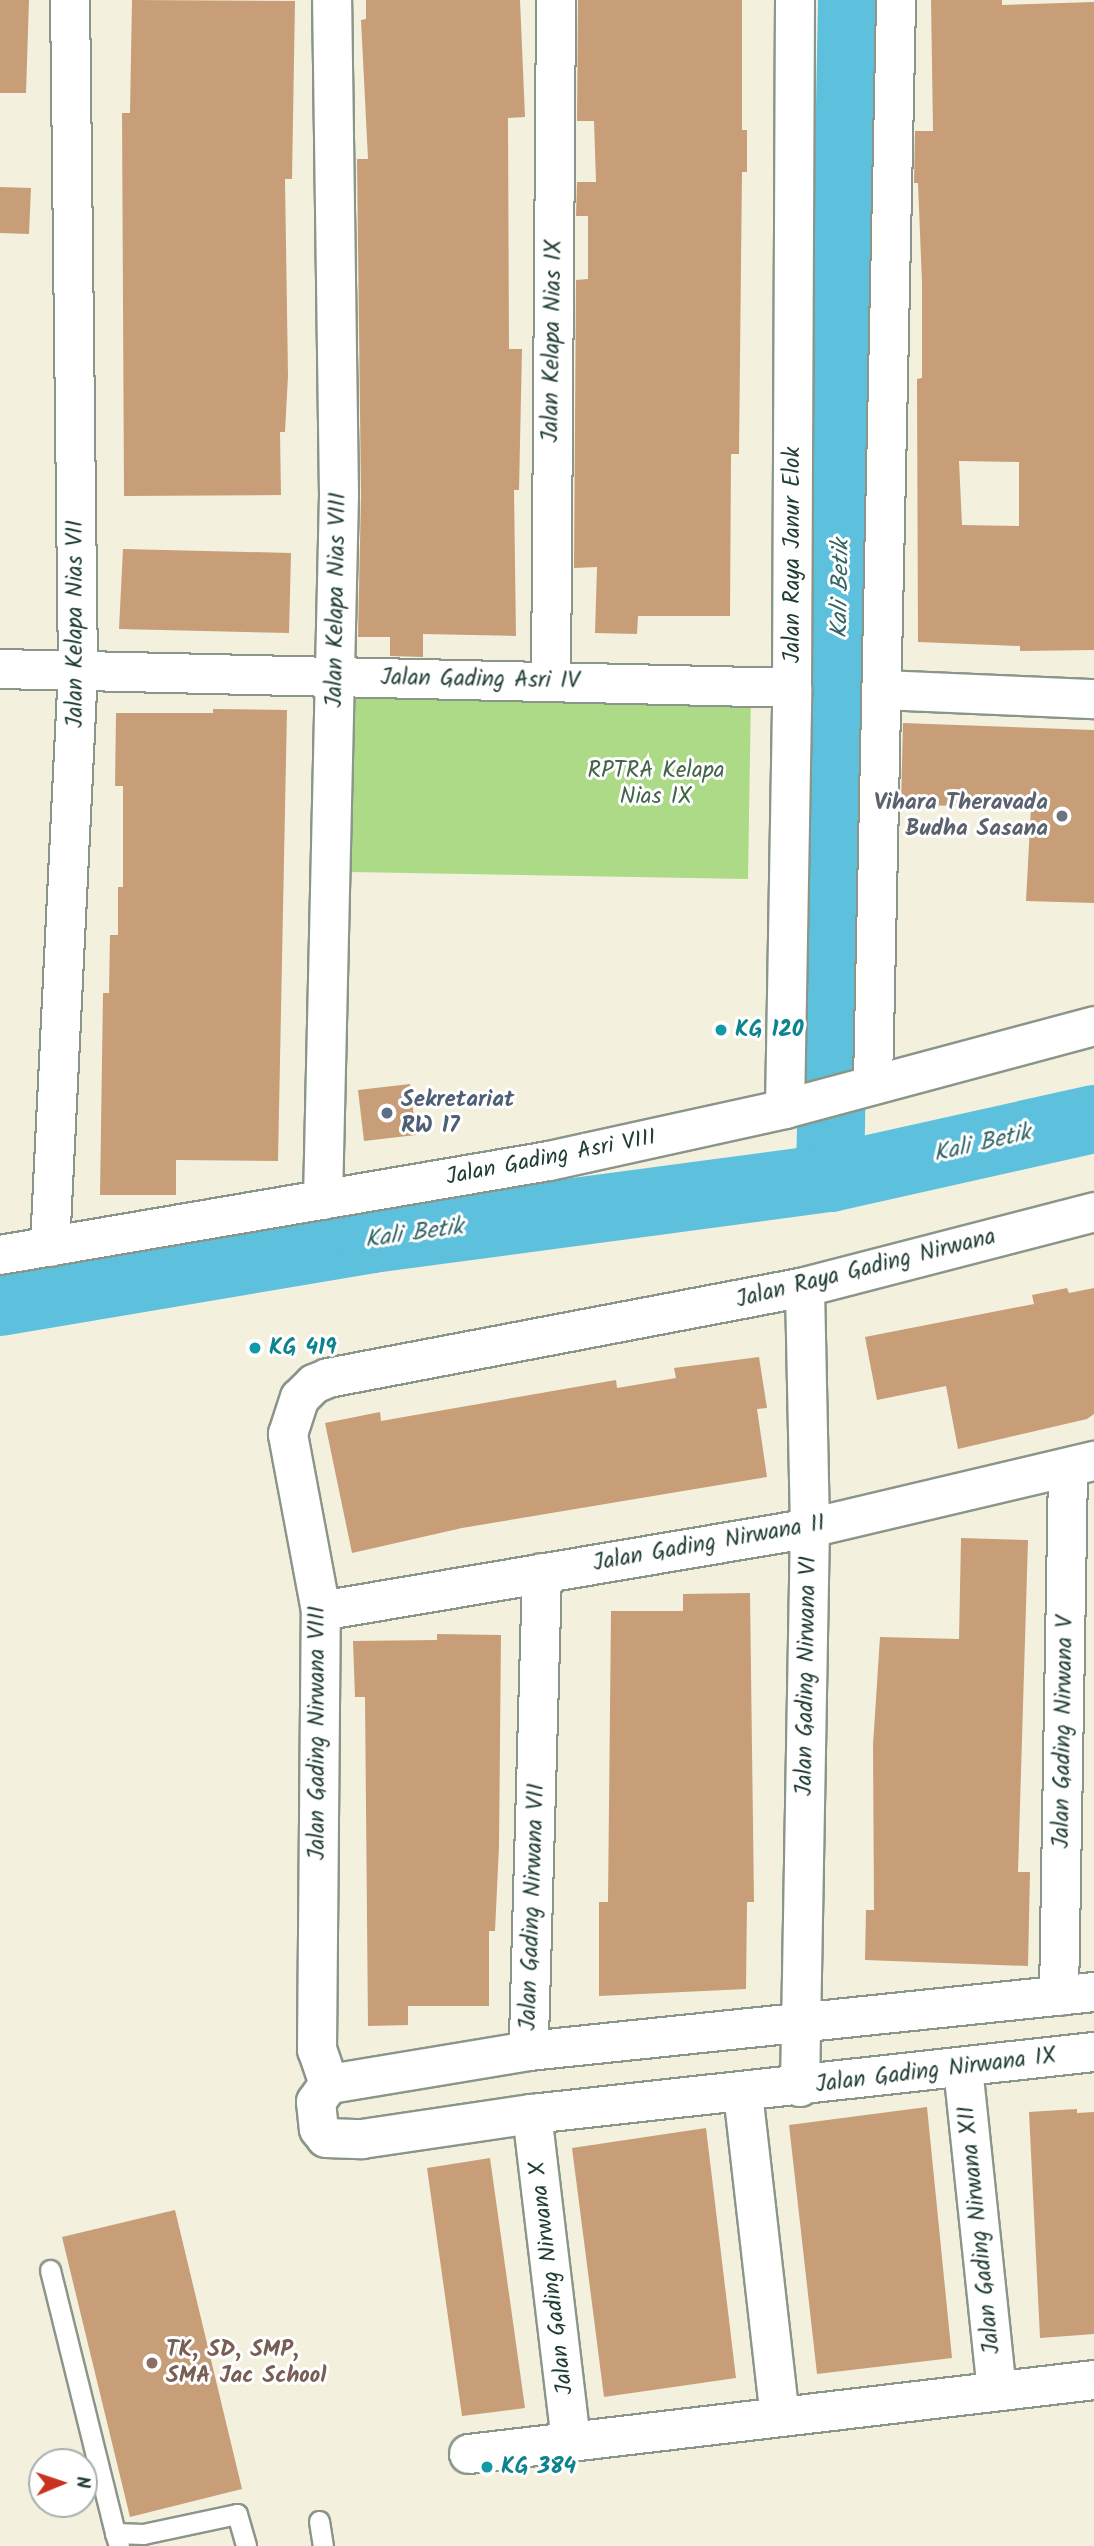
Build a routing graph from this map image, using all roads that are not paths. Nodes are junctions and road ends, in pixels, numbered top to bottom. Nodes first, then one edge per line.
1 (70, 0) edge
2 (332, 0) edge
3 (556, 0) edge
4 (794, 0) edge
5 (896, 0) edge
6 (0, 669) edge
7 (78, 671) junction
8 (335, 677) junction
9 (551, 682) junction
10 (792, 688) junction
11 (884, 690) junction
12 (1094, 699) edge
13 (1094, 1026) edge
14 (870, 1084) junction
15 (789, 1108) junction
16 (323, 1200) junction
17 (1094, 1212) edge
18 (50, 1247) junction
19 (0, 1255) edge
20 (805, 1287) junction
21 (637, 1319) joint
22 (1081, 1464) edge
23 (810, 1528) junction
24 (542, 1573) junction
25 (321, 1611) junction
26 (1076, 1994) edge
27 (802, 2024) junction
28 (529, 2051) junction
29 (1094, 2052) edge
30 (963, 2068) junction
31 (329, 2084) junction
32 (800, 2087) junction
33 (743, 2093) junction
34 (532, 2114) junction
35 (50, 2270) dead end
36 (1094, 2380) edge
37 (997, 2391) junction
38 (779, 2416) junction
39 (571, 2441) junction
40 (469, 2454) dead end
41 (320, 2521) dead end
42 (117, 2540) edge
43 (246, 2546) edge
44 (323, 2546) edge

1 - 7 street, Jalan Kelapa Nias VII
2 - 8 street, Jalan Kelapa Nias VIII
3 - 9 street, Jalan Kelapa Nias IX
4 - 10 street, Jalan Raya Janur Elok
5 - 11 street
6 - 7 street, Jalan Gading Asri IV
7 - 8 street, Jalan Gading Asri IV
7 - 18 street, Jalan Kelapa Nias VII
8 - 9 street, Jalan Gading Asri IV
8 - 16 street, Jalan Kelapa Nias VIII
9 - 10 street, Jalan Gading Asri IV
10 - 15 street, Jalan Raya Janur Elok
11 - 12 street
11 - 14 street
13 - 14 street, Jalan Gading Asri VIII
14 - 15 street, Jalan Gading Asri VIII
15 - 16 street, Jalan Gading Asri VIII
16 - 18 street, Jalan Gading Asri VIII
17 - 20 street, Jalan Raya Gading Nirwana
18 - 19 street, Jalan Gading Asri VIII
20 - 21 street, Jalan Raya Gading Nirwana
20 - 23 street, Jalan Gading Nirwana VI
21 - 25 street, Jalan Gading Nirwana VIII
22 - 23 street, Jalan Gading Nirwana II
22 - 26 street, Jalan Gading Nirwana V
23 - 24 street, Jalan Gading Nirwana II
23 - 27 street, Jalan Gading Nirwana VI
24 - 25 street, Jalan Gading Nirwana II
24 - 28 street, Jalan Gading Nirwana VII
25 - 31 street, Jalan Gading Nirwana VIII
26 - 27 street
27 - 28 street, Jalan Gading Nirwana VII
27 - 32 street, Jalan Gading Nirwana IX
28 - 31 street
29 - 30 street, Jalan Gading Nirwana IX
30 - 32 street, Jalan Gading Nirwana IX
30 - 37 street, Jalan Gading Nirwana XII
31 - 34 street
32 - 33 street
33 - 34 street
33 - 38 street
34 - 39 street, Jalan Gading Nirwana X
35 - 42 lane
36 - 37 street
37 - 38 street
38 - 39 street
39 - 40 street
41 - 44 lane
42 - 43 lane

